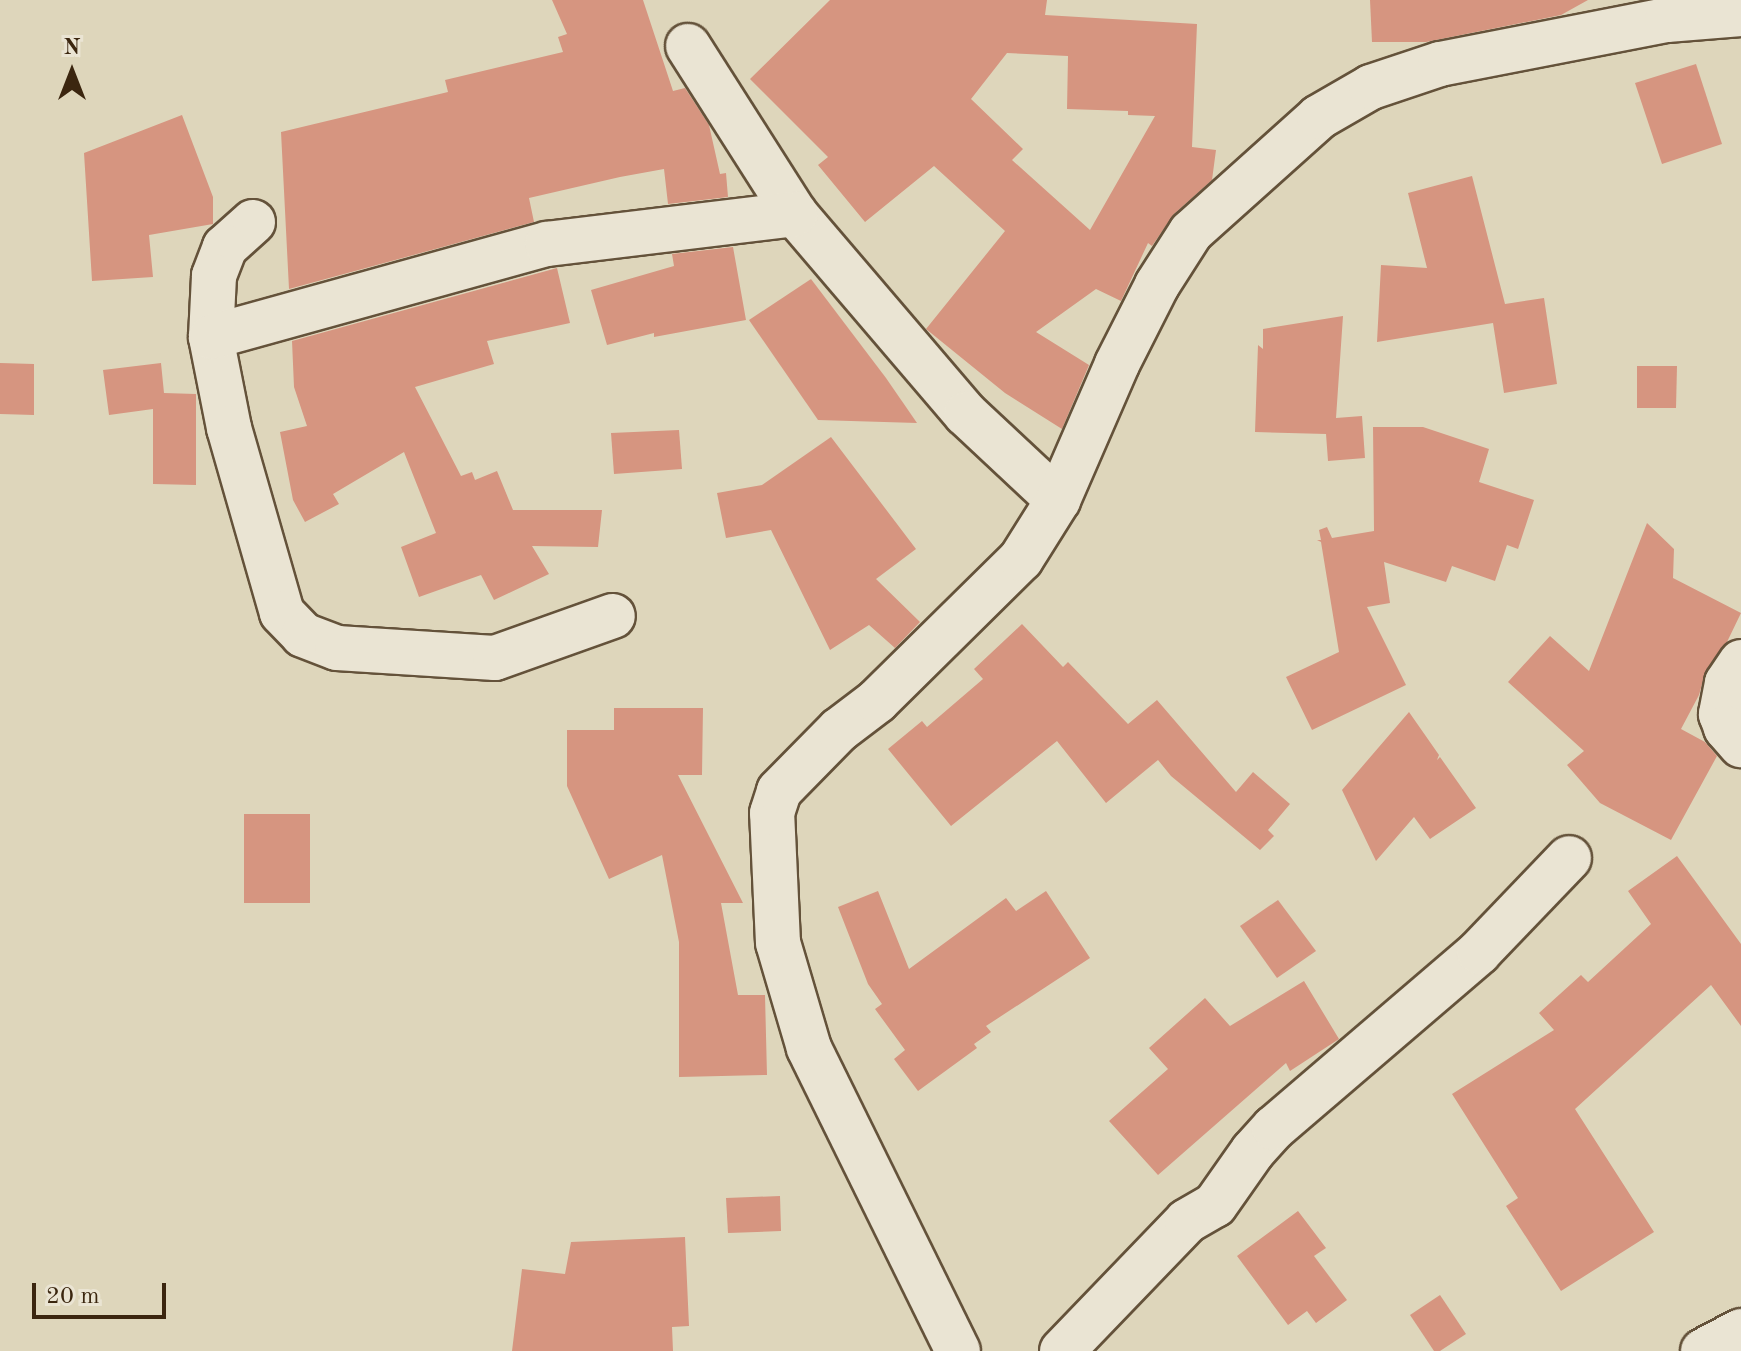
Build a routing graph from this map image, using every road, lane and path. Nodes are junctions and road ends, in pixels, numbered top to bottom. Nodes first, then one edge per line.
1 (1741, 14) edge
2 (688, 46) dead end
3 (795, 214) junction
4 (253, 222) dead end
5 (211, 337) junction
6 (1058, 500) junction
7 (613, 616) dead end
8 (1741, 662) edge
9 (1741, 745) edge
10 (1569, 858) dead end
11 (1741, 1331) edge
12 (958, 1351) edge
13 (1062, 1351) edge
14 (1703, 1351) edge

1 - 6 street
2 - 3 street
3 - 5 street
3 - 6 street
4 - 5 street
5 - 7 street
6 - 12 street
8 - 9 street
10 - 13 street
11 - 14 street

